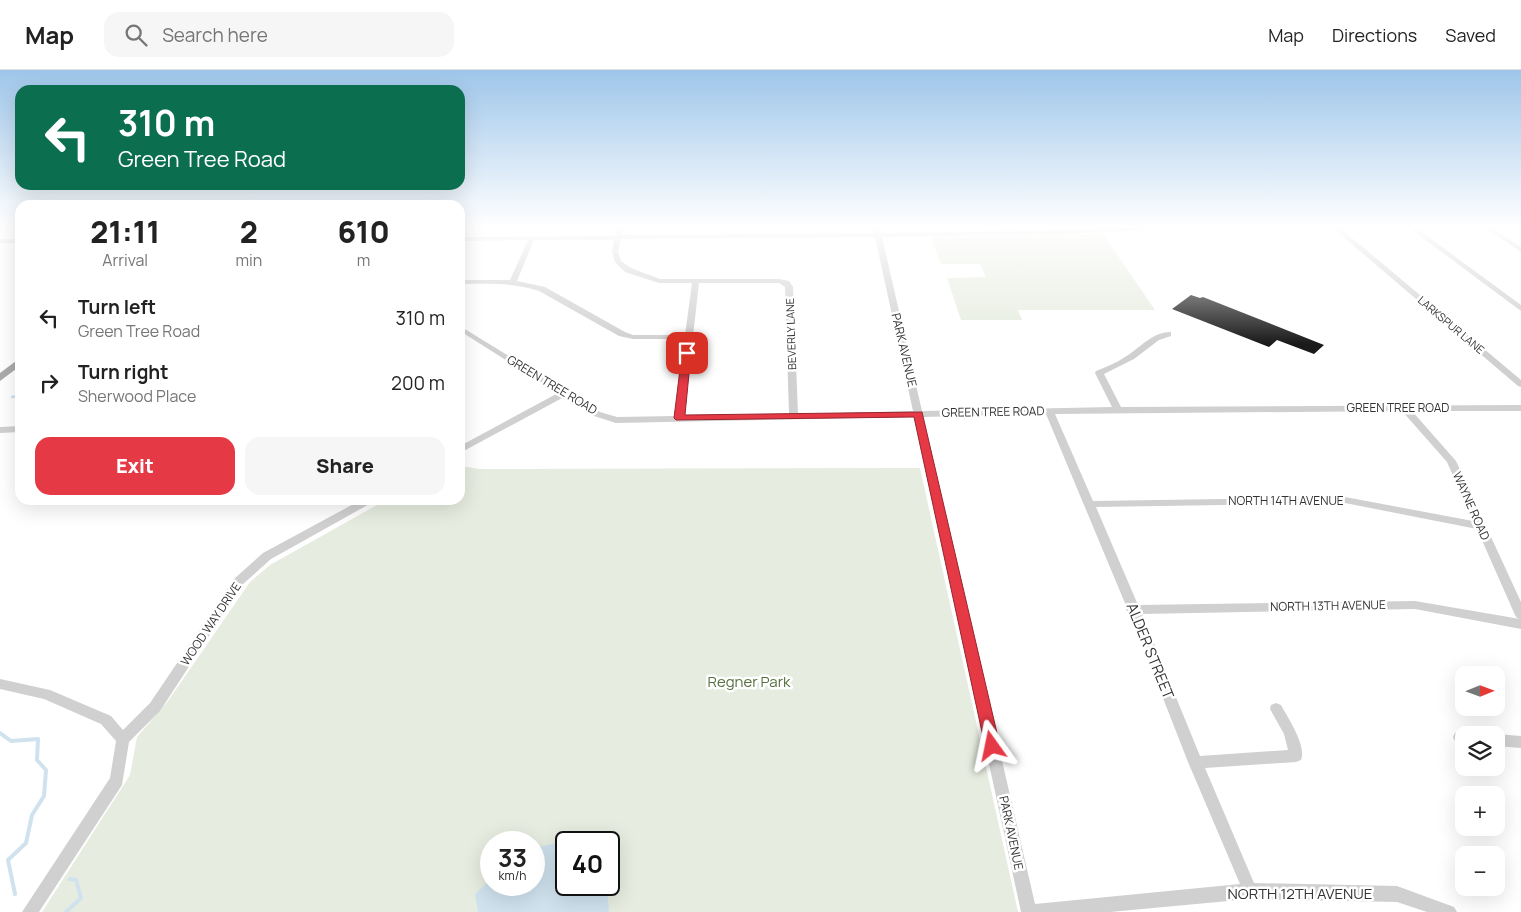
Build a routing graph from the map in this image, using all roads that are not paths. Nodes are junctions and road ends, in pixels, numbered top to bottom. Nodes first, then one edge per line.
1 (520, 266) edge
2 (623, 266) edge
3 (885, 266) edge
4 (1382, 266) edge
5 (1464, 266) edge
6 (465, 282) edge
7 (513, 282) junction
8 (696, 282) junction
9 (1521, 309) edge
10 (465, 331) edge
11 (1168, 334) dead end
12 (689, 337) junction
13 (15, 365) edge
14 (0, 378) edge
15 (1521, 384) edge
16 (563, 394) junction
17 (1404, 408) junction
18 (1521, 408) edge
19 (1118, 410) junction
20 (1049, 411) junction
21 (918, 414) junction
22 (794, 416) junction
23 (679, 418) junction
24 (15, 429) edge
25 (0, 430) edge
26 (465, 445) edge
27 (1091, 504) junction
28 (360, 505) edge
29 (1479, 526) junction
30 (1132, 610) junction
31 (1521, 615) edge
32 (1521, 624) edge
33 (0, 684) edge
34 (1276, 709) dead end
35 (123, 739) junction
36 (1505, 741) edge
37 (1521, 742) edge
38 (1195, 762) junction
39 (1250, 891) junction
40 (30, 912) edge
41 (1029, 912) edge
42 (1449, 912) edge

1 - 7 street
2 - 8 street, BEVERLY LANE
3 - 21 street, PARK AVENUE
4 - 15 street, LARKSPUR LANE
5 - 9 street
6 - 7 street
7 - 12 street
8 - 12 street
8 - 22 street, BEVERLY LANE
10 - 16 street, GREEN TREE ROAD
11 - 19 street
12 - 23 street
13 - 14 main road
16 - 23 street, GREEN TREE ROAD
16 - 26 street
17 - 18 street, GREEN TREE ROAD
17 - 19 street, GREEN TREE ROAD
17 - 29 street, WAYNE ROAD
19 - 20 street, GREEN TREE ROAD
20 - 21 street, GREEN TREE ROAD
20 - 27 street, ALDER STREET
21 - 22 street, GREEN TREE ROAD
21 - 41 street, PARK AVENUE
22 - 23 street, GREEN TREE ROAD
24 - 25 street
27 - 29 street, NORTH 14TH AVENUE
27 - 30 street, ALDER STREET
28 - 35 street, WOOD WAY DRIVE
29 - 31 street, WAYNE ROAD
30 - 32 street, NORTH 13TH AVENUE
30 - 38 street, ALDER STREET
33 - 35 street
34 - 38 street
35 - 40 street
36 - 37 street
38 - 39 street, ALDER STREET
39 - 41 street, NORTH 12TH AVENUE
39 - 42 street, NORTH 12TH AVENUE

